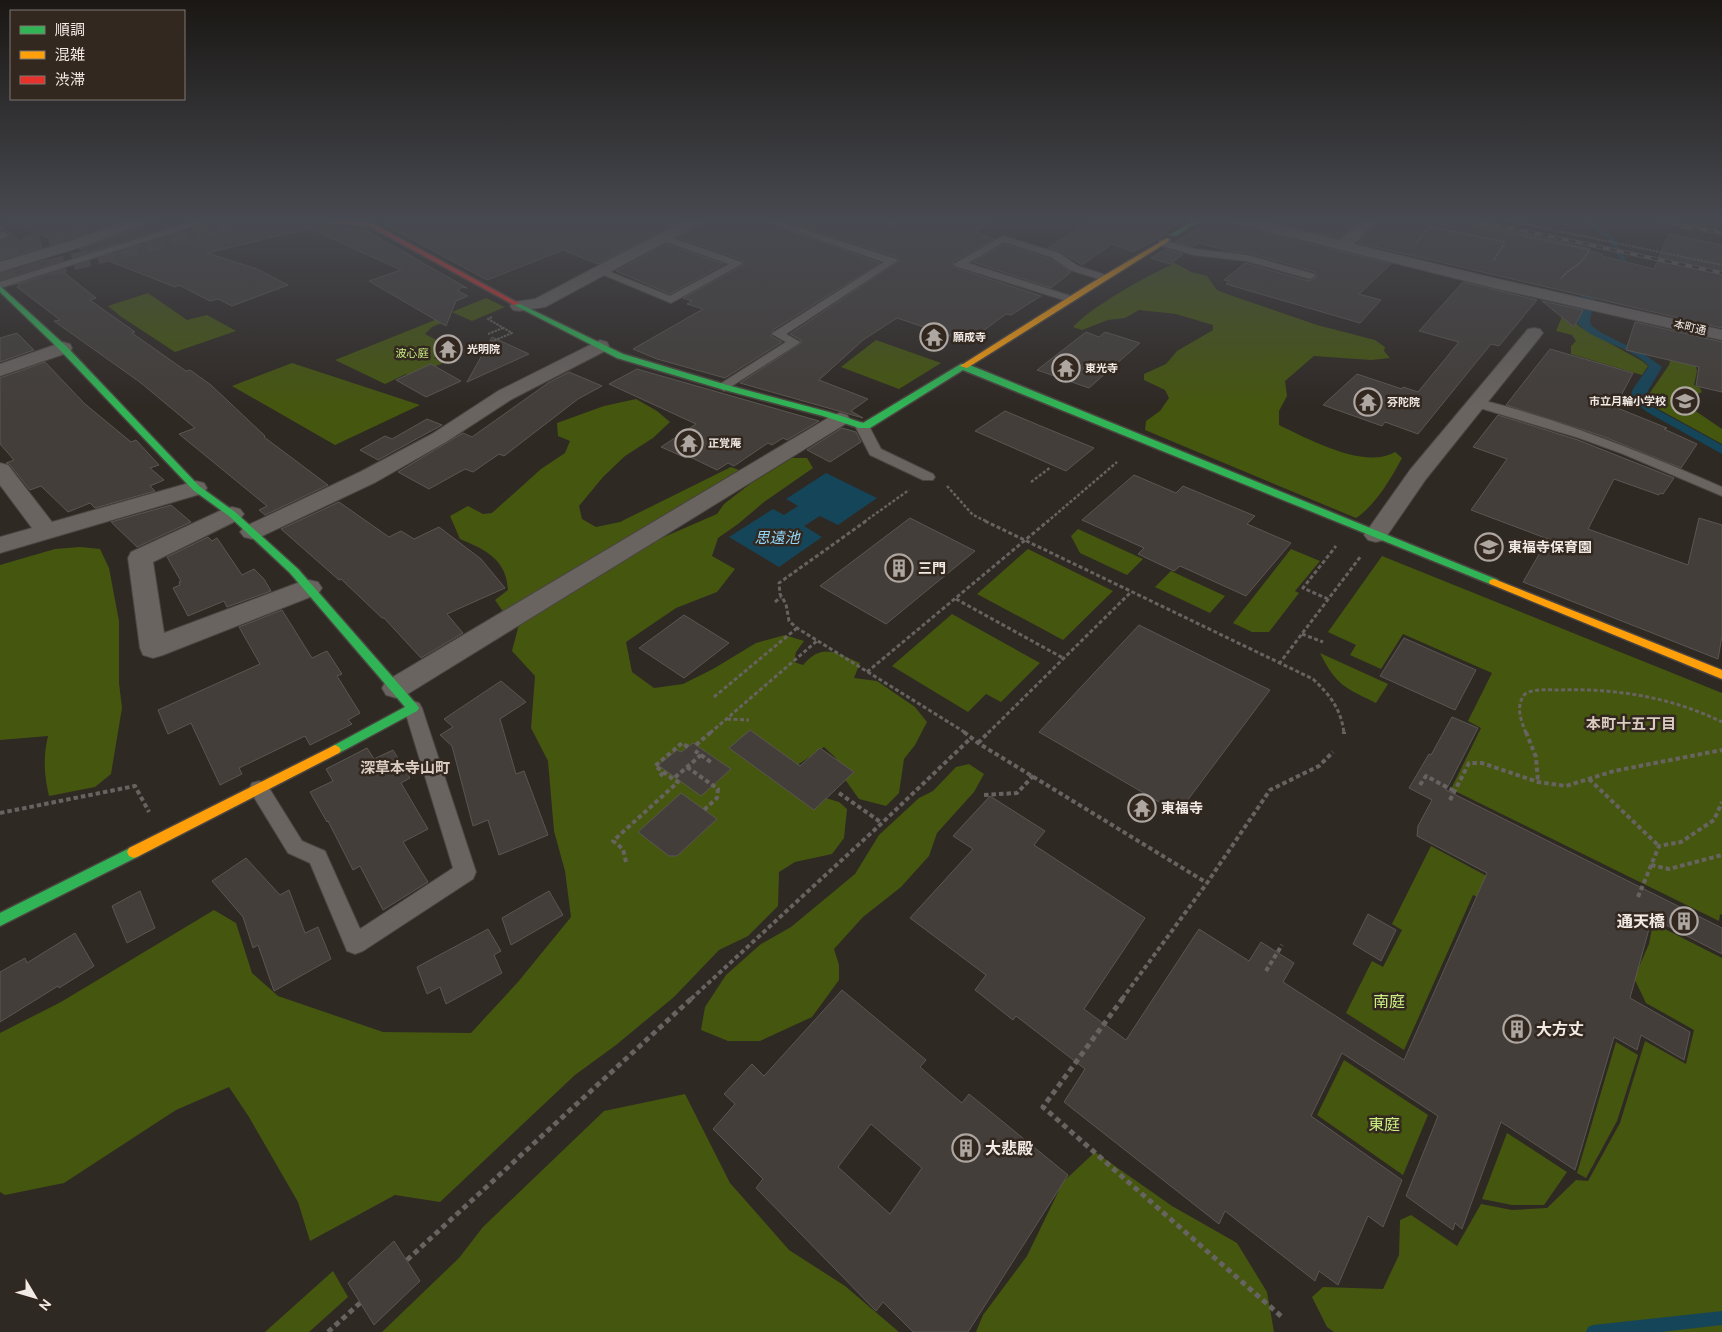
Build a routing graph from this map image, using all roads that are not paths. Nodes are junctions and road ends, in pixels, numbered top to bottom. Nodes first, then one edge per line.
1 (14, 282) edge
2 (475, 282) edge
3 (580, 282) edge
4 (625, 282) edge
5 (704, 282) edge
6 (859, 282) edge
7 (1017, 282) edge
8 (1094, 282) edge
9 (1485, 282) edge
10 (0, 287) edge
11 (1070, 299) junction
12 (519, 306) junction
13 (1543, 318) junction
14 (1722, 335) edge
15 (600, 346) junction
16 (63, 348) junction
17 (963, 367) junction
18 (0, 370) edge
19 (724, 387) junction
20 (1478, 403) junction
21 (851, 422) junction
22 (0, 470) edge
23 (928, 477) road end
24 (196, 488) junction
25 (1722, 492) edge
26 (232, 514) junction
27 (46, 531) junction
28 (252, 532) junction
29 (1376, 535) junction
30 (0, 545) edge
31 (309, 588) junction
32 (1722, 675) edge
33 (396, 688) junction
34 (413, 708) junction
35 (259, 789) junction
36 (0, 920) edge

1 - 10 lane
2 - 12 street
3 - 12 street
4 - 5 lane
6 - 19 lane
7 - 11 lane
8 - 11 street
9 - 13 street
10 - 16 street
11 - 17 street
12 - 15 street
13 - 14 street, 本町通
13 - 20 street
15 - 19 street
15 - 28 street
16 - 18 street
16 - 24 street
17 - 21 street
17 - 29 street
19 - 21 street
20 - 25 lane
20 - 29 street
21 - 23 lane
21 - 33 street
22 - 27 street
24 - 26 street
24 - 27 street
26 - 28 street
26 - 31 street
27 - 30 street
28 - 31 street
29 - 32 street
31 - 33 street
33 - 34 street
34 - 35 street
34 - 35 lane
35 - 36 street

